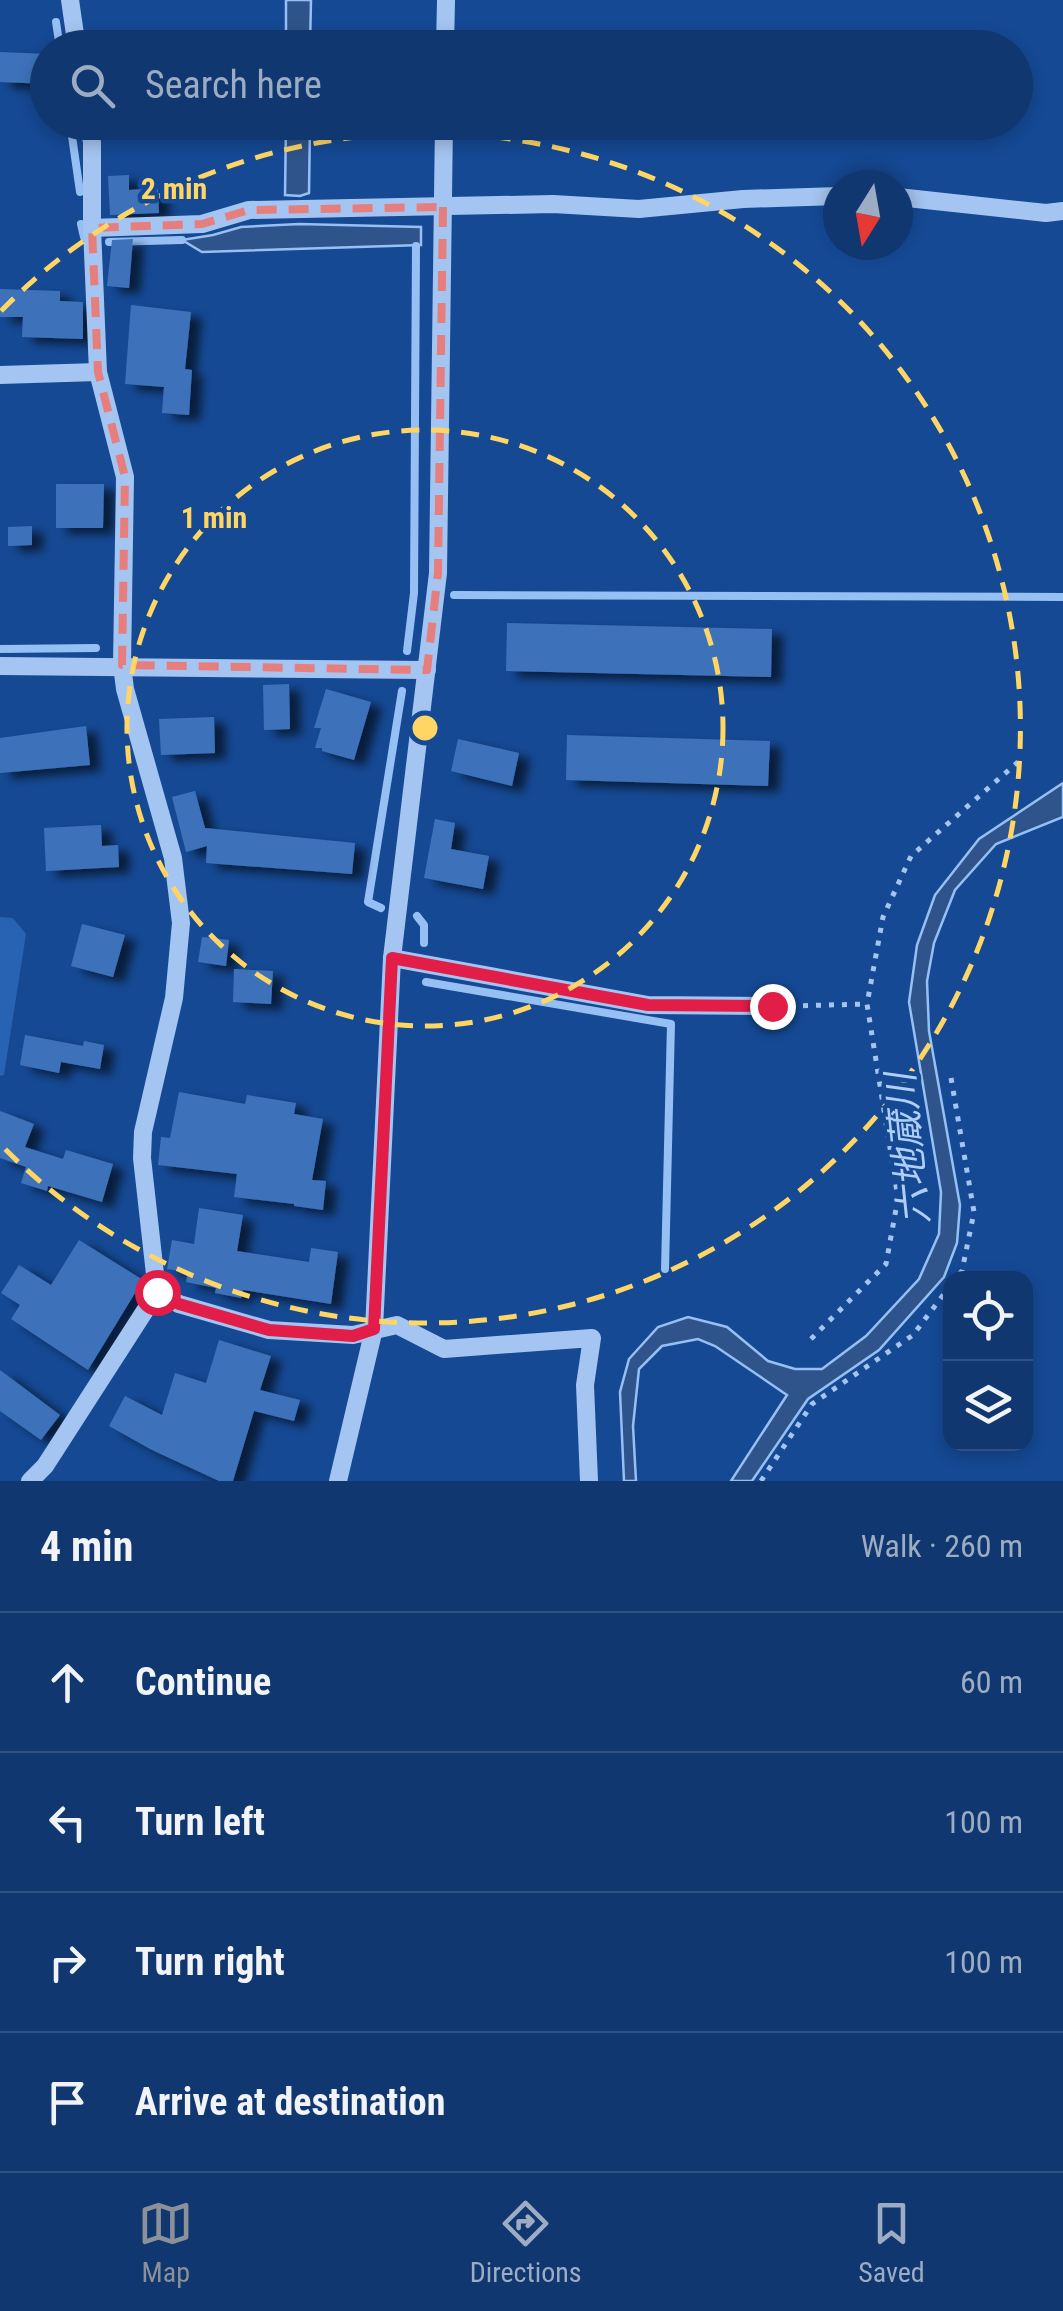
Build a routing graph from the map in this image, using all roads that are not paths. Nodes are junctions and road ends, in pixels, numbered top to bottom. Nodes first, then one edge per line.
1 (70, 0) edge
2 (446, 0) edge
3 (74, 30) edge
4 (445, 30) edge
5 (92, 140) edge
6 (444, 140) edge
7 (823, 196) edge
8 (913, 199) edge
9 (443, 207) junction
10 (1063, 211) edge
11 (92, 228) junction
12 (98, 372) junction
13 (0, 375) edge
14 (122, 665) junction
15 (0, 666) edge
16 (427, 670) junction
17 (392, 958) junction
18 (772, 1006) road end
19 (157, 1292) junction
20 (374, 1329) junction
21 (30, 1481) edge
22 (338, 1481) edge
23 (589, 1481) edge

1 - 3 street
2 - 4 street
5 - 11 street
6 - 9 street
7 - 9 street
8 - 10 street
9 - 11 street
9 - 16 street
11 - 12 street
12 - 13 street
12 - 14 street
14 - 15 street
14 - 16 street
14 - 19 street
16 - 17 street
17 - 18 street
17 - 20 street
19 - 20 street
19 - 21 street
20 - 22 street
20 - 23 street

